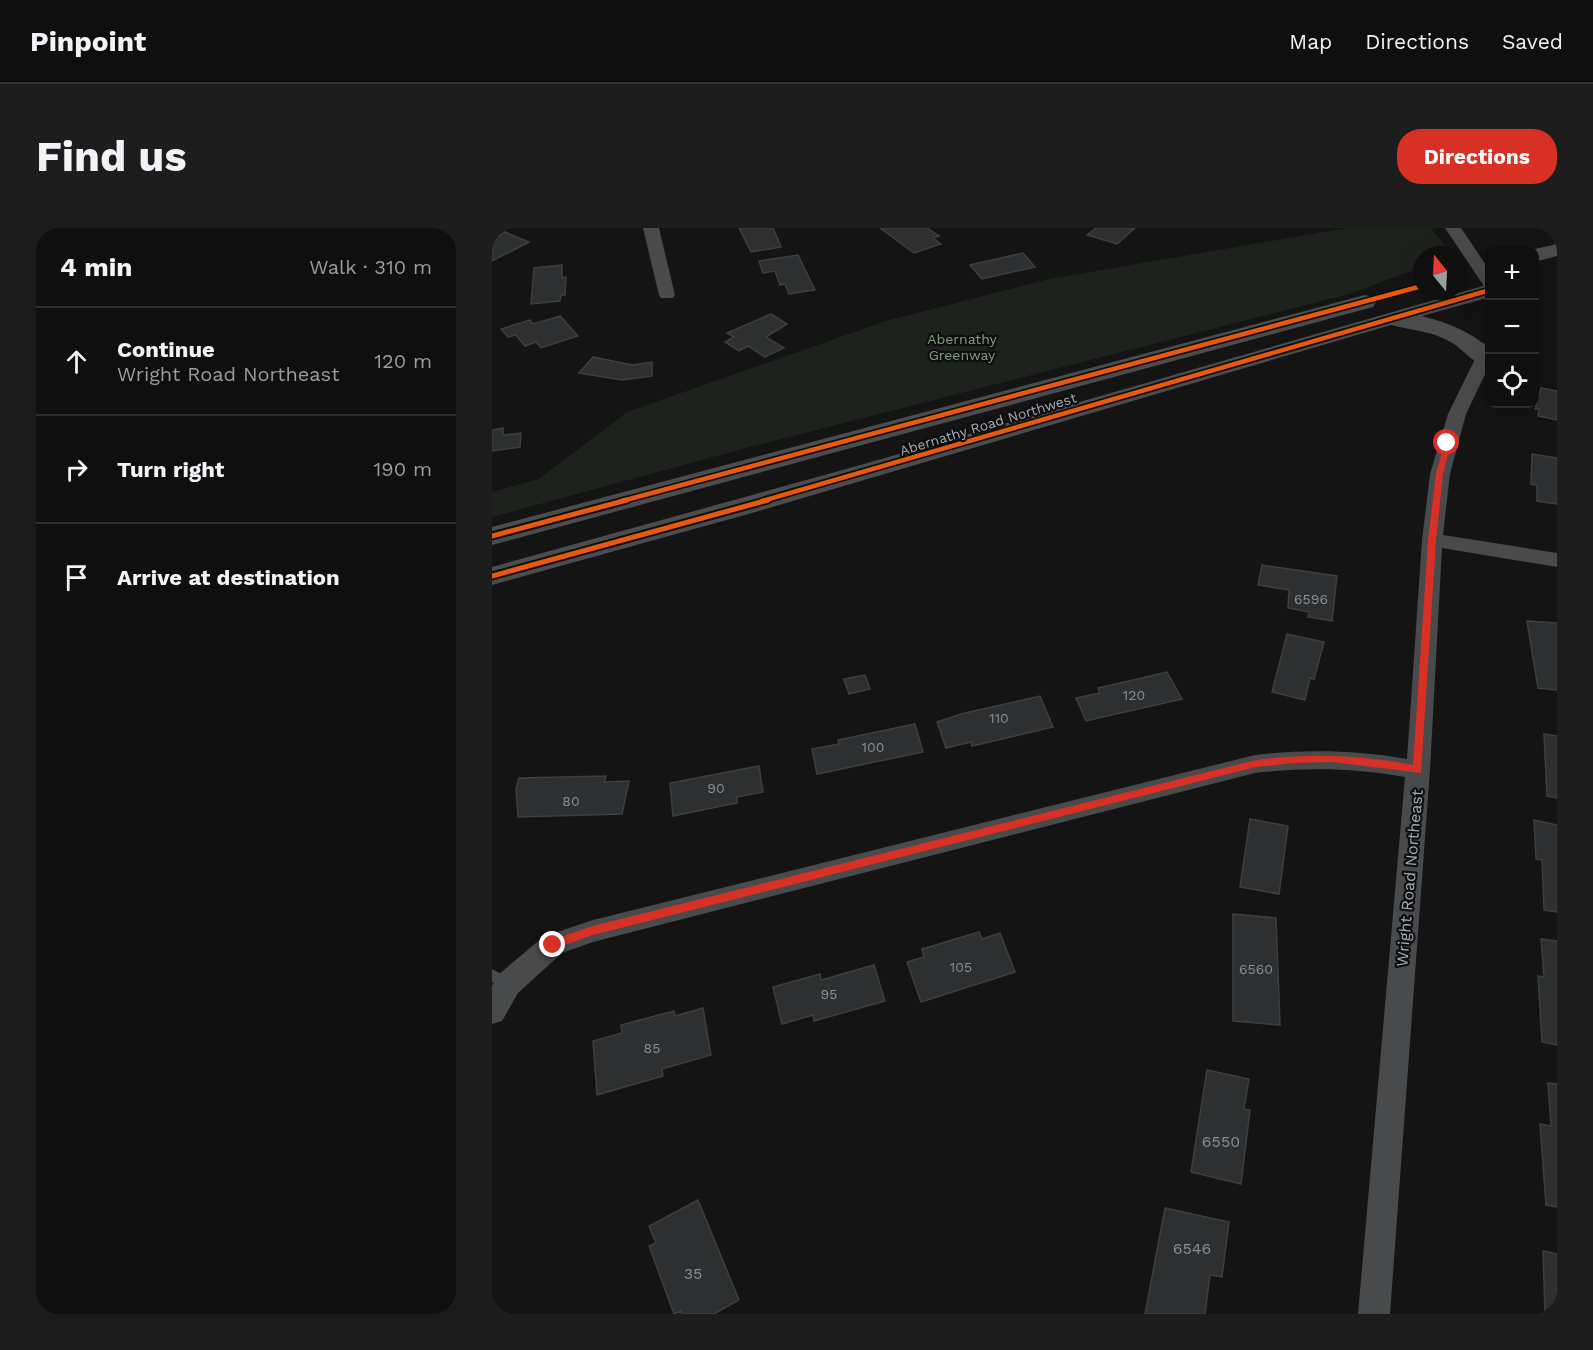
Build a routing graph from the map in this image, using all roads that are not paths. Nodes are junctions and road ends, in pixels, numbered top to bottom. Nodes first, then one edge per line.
1 (651, 228) edge
2 (1453, 228) edge
3 (1557, 250) edge
4 (1539, 255) edge
5 (1485, 274) edge
6 (1467, 277) edge
7 (1485, 278) edge
8 (1485, 279) edge
9 (1413, 288) edge
10 (667, 295) dead end
11 (1381, 321) junction
12 (1485, 350) edge
13 (1486, 354) edge
14 (492, 536) edge
15 (1432, 540) junction
16 (1557, 560) edge
17 (492, 576) edge
18 (1418, 770) junction
19 (500, 980) edge
20 (492, 1012) edge
21 (1374, 1314) edge

1 - 10 street
2 - 5 street
3 - 4 main road
6 - 7 main road
8 - 11 main road, Abernathy Road Northwest
9 - 14 main road, Abernathy Road Northwest
11 - 12 main road
11 - 17 main road, Abernathy Road Northwest
13 - 15 street, Wright Road Northeast
15 - 16 street
15 - 18 street, Wright Road Northeast
18 - 19 street
18 - 21 street, Wright Road Northeast
19 - 20 street

